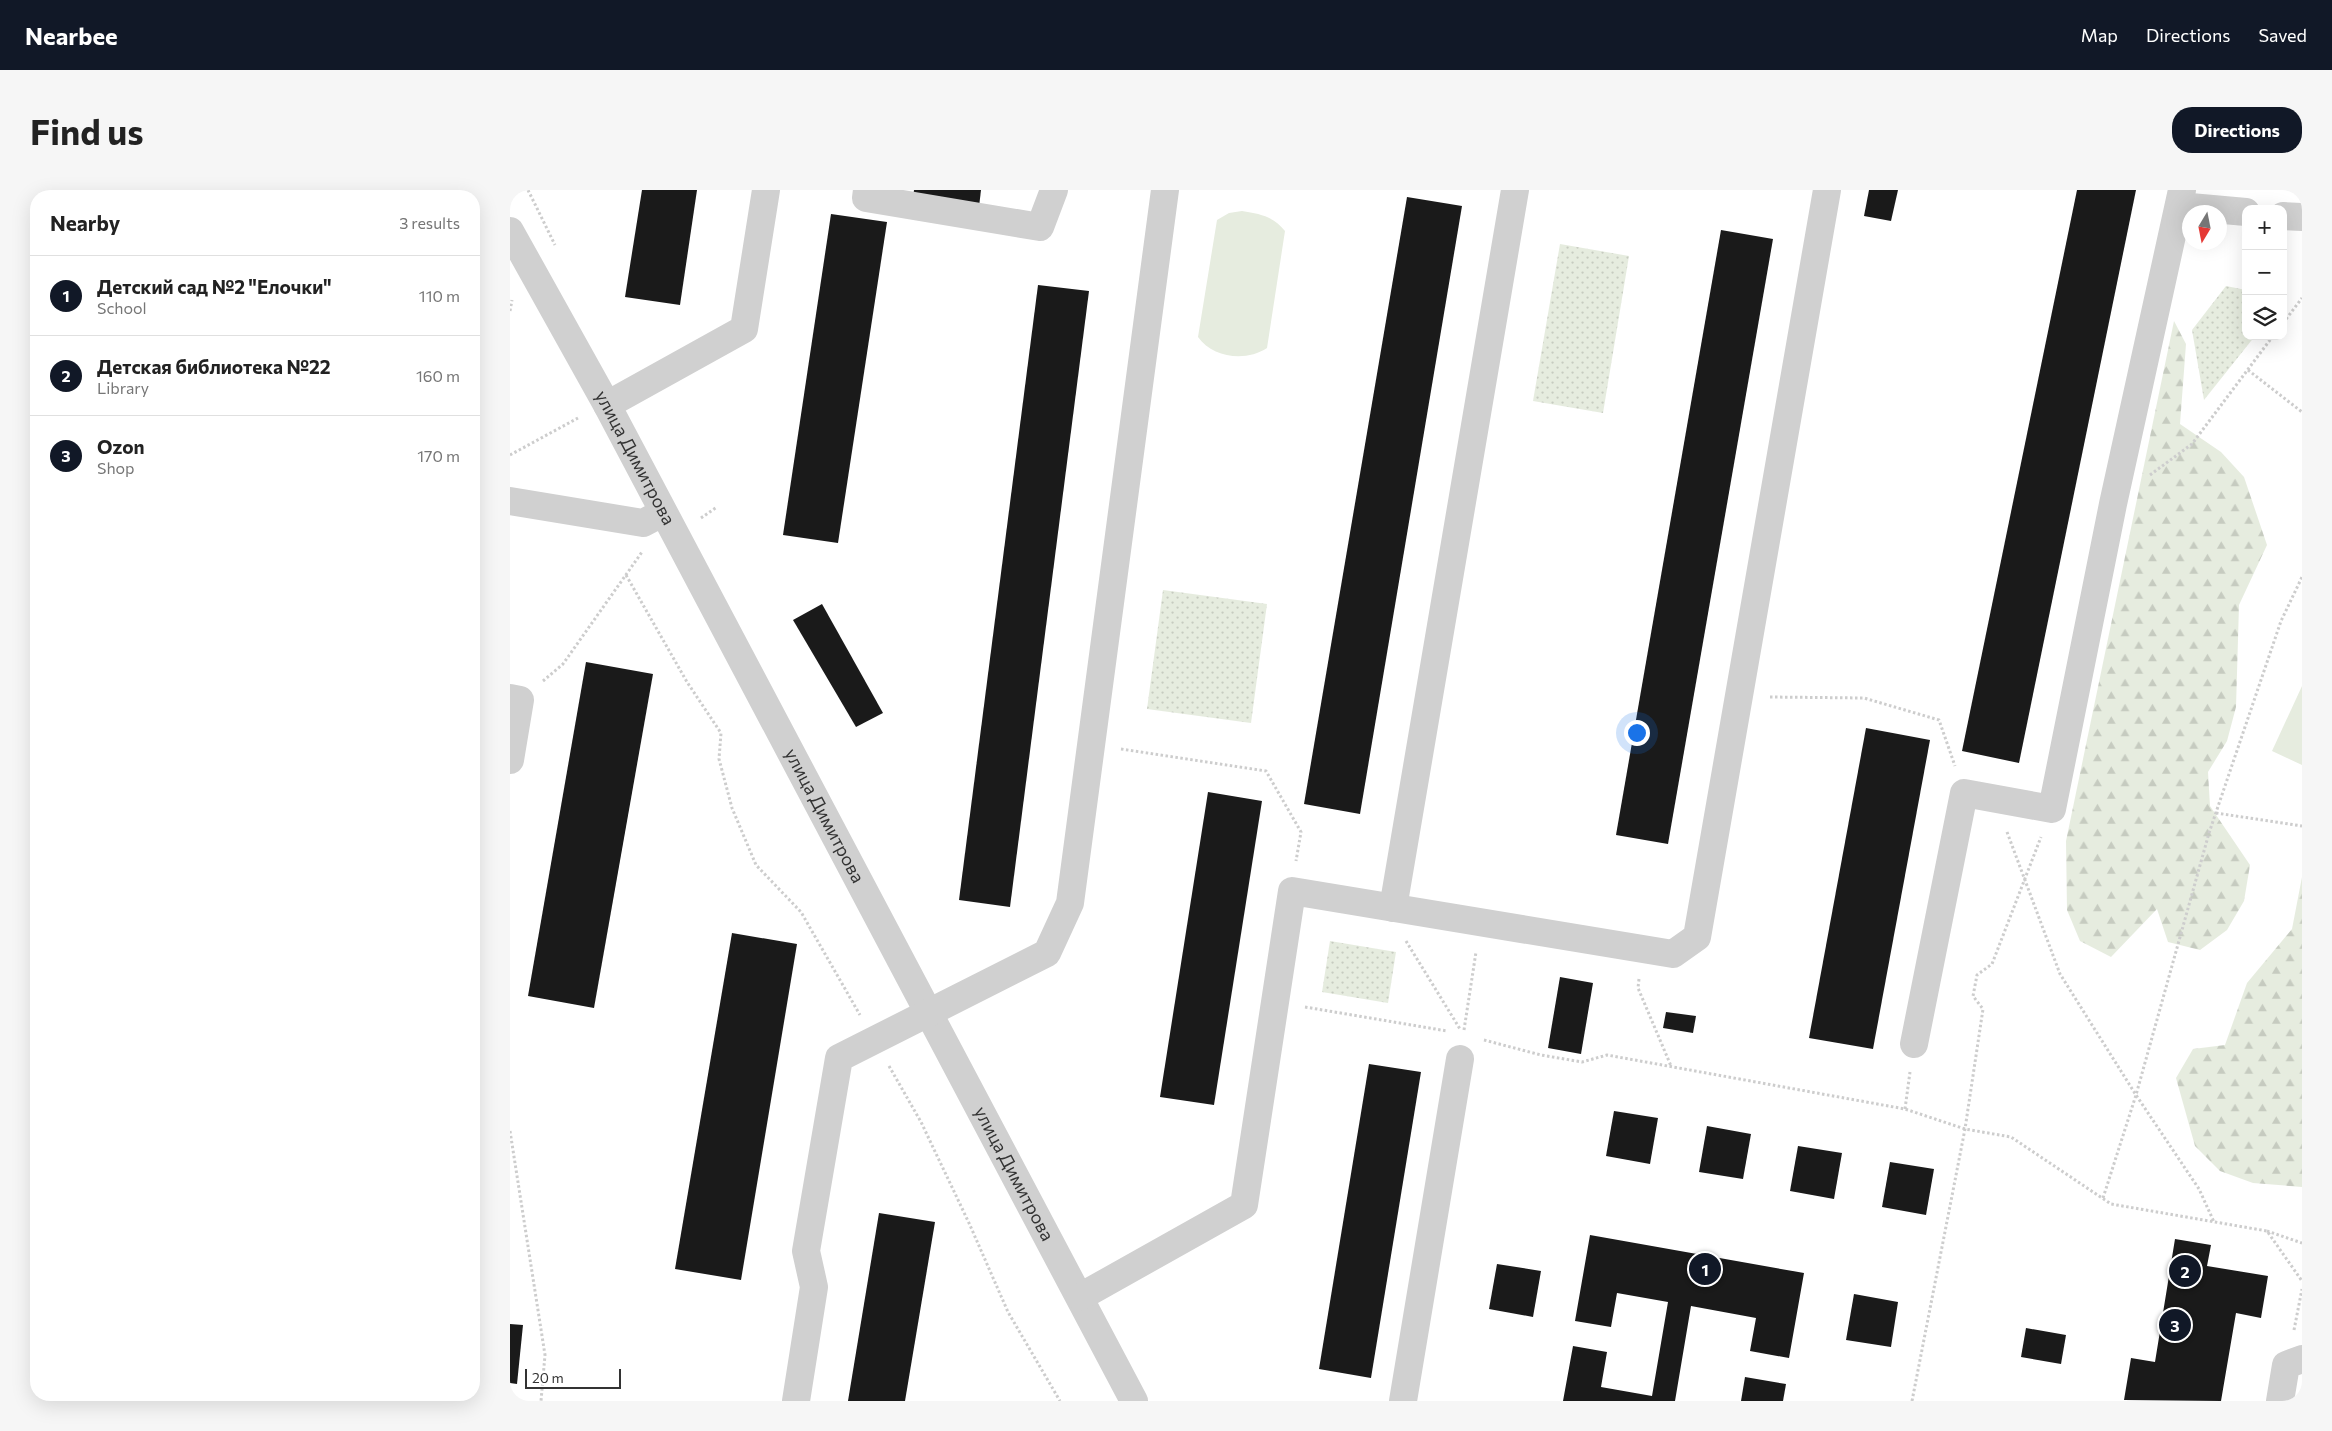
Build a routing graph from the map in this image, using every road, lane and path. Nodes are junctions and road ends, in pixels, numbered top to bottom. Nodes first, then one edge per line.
1 (766, 190) edge
2 (867, 190) edge
3 (1054, 190) edge
4 (1165, 190) edge
5 (1514, 190) edge
6 (1827, 190) edge
7 (2180, 198) edge
8 (2242, 211) edge
9 (2287, 216) edge
10 (2302, 217) edge
11 (510, 232) edge
12 (510, 298) edge
13 (2302, 298) edge
14 (510, 311) edge
15 (2287, 318) edge
16 (2270, 340) edge
17 (2248, 370) junction
18 (606, 406) junction
19 (2302, 412) edge
20 (578, 418) dead end
21 (510, 454) edge
22 (510, 501) edge
23 (2113, 504) junction
24 (717, 507) dead end
25 (667, 523) junction
26 (626, 575) junction
27 (2302, 577) edge
28 (1739, 696) junction
29 (515, 699) edge
30 (1092, 744) junction
31 (510, 760) edge
32 (1964, 793) junction
33 (1994, 798) junction
34 (2052, 809) junction
35 (2216, 813) junction
36 (2302, 826) edge
37 (2025, 878) junction
38 (1292, 891) junction
39 (1393, 908) junction
40 (1481, 922) junction
41 (1644, 949) junction
42 (1275, 1002) junction
43 (928, 1013) junction
44 (874, 1040) junction
45 (1914, 1044) joint
46 (1462, 1046) junction
47 (1671, 1067) junction
48 (2136, 1095) junction
49 (1905, 1109) junction
50 (1965, 1129) junction
51 (510, 1131) edge
52 (2103, 1198) junction
53 (2214, 1222) junction
54 (2267, 1231) junction
55 (2302, 1243) edge
56 (2302, 1281) edge
57 (2302, 1289) edge
58 (1080, 1297) junction
59 (2294, 1362) edge
60 (540, 1401) edge
61 (796, 1401) edge
62 (1060, 1401) edge
63 (1134, 1401) edge
64 (1403, 1401) edge
65 (1912, 1401) edge
66 (2280, 1401) edge

1 - 18 street
2 - 3 street
4 - 30 street
5 - 39 street
6 - 28 street
7 - 8 street
7 - 23 street
9 - 10 street
11 - 18 street, улица Димитрова
12 - 14 path
13 - 15 path
16 - 17 path
17 - 19 path
17 - 23 path
18 - 25 street, улица Димитрова
20 - 21 path
22 - 25 street
23 - 34 street
24 - 25 path
25 - 26 path
25 - 43 street, улица Димитрова
26 - 29 path
26 - 44 path
27 - 35 path
28 - 32 path
28 - 41 street
29 - 31 street
30 - 38 path
30 - 43 street
32 - 33 street
32 - 45 street
33 - 34 street
33 - 37 path
34 - 37 path
35 - 36 path
35 - 48 path
37 - 48 path
37 - 50 path
38 - 39 street
38 - 42 street
39 - 40 street
39 - 46 path
40 - 41 street
40 - 46 path
41 - 47 path
42 - 46 path
42 - 58 street
43 - 44 street
43 - 58 street, улица Димитрова
44 - 61 street
44 - 62 path
45 - 49 path
46 - 47 path
46 - 64 street
47 - 49 path
48 - 52 path
48 - 53 path
49 - 50 path
50 - 52 path
50 - 65 path
51 - 60 path
52 - 53 path
53 - 54 path
54 - 55 path
54 - 56 path
57 - 59 path
58 - 63 street, улица Димитрова
59 - 66 street

